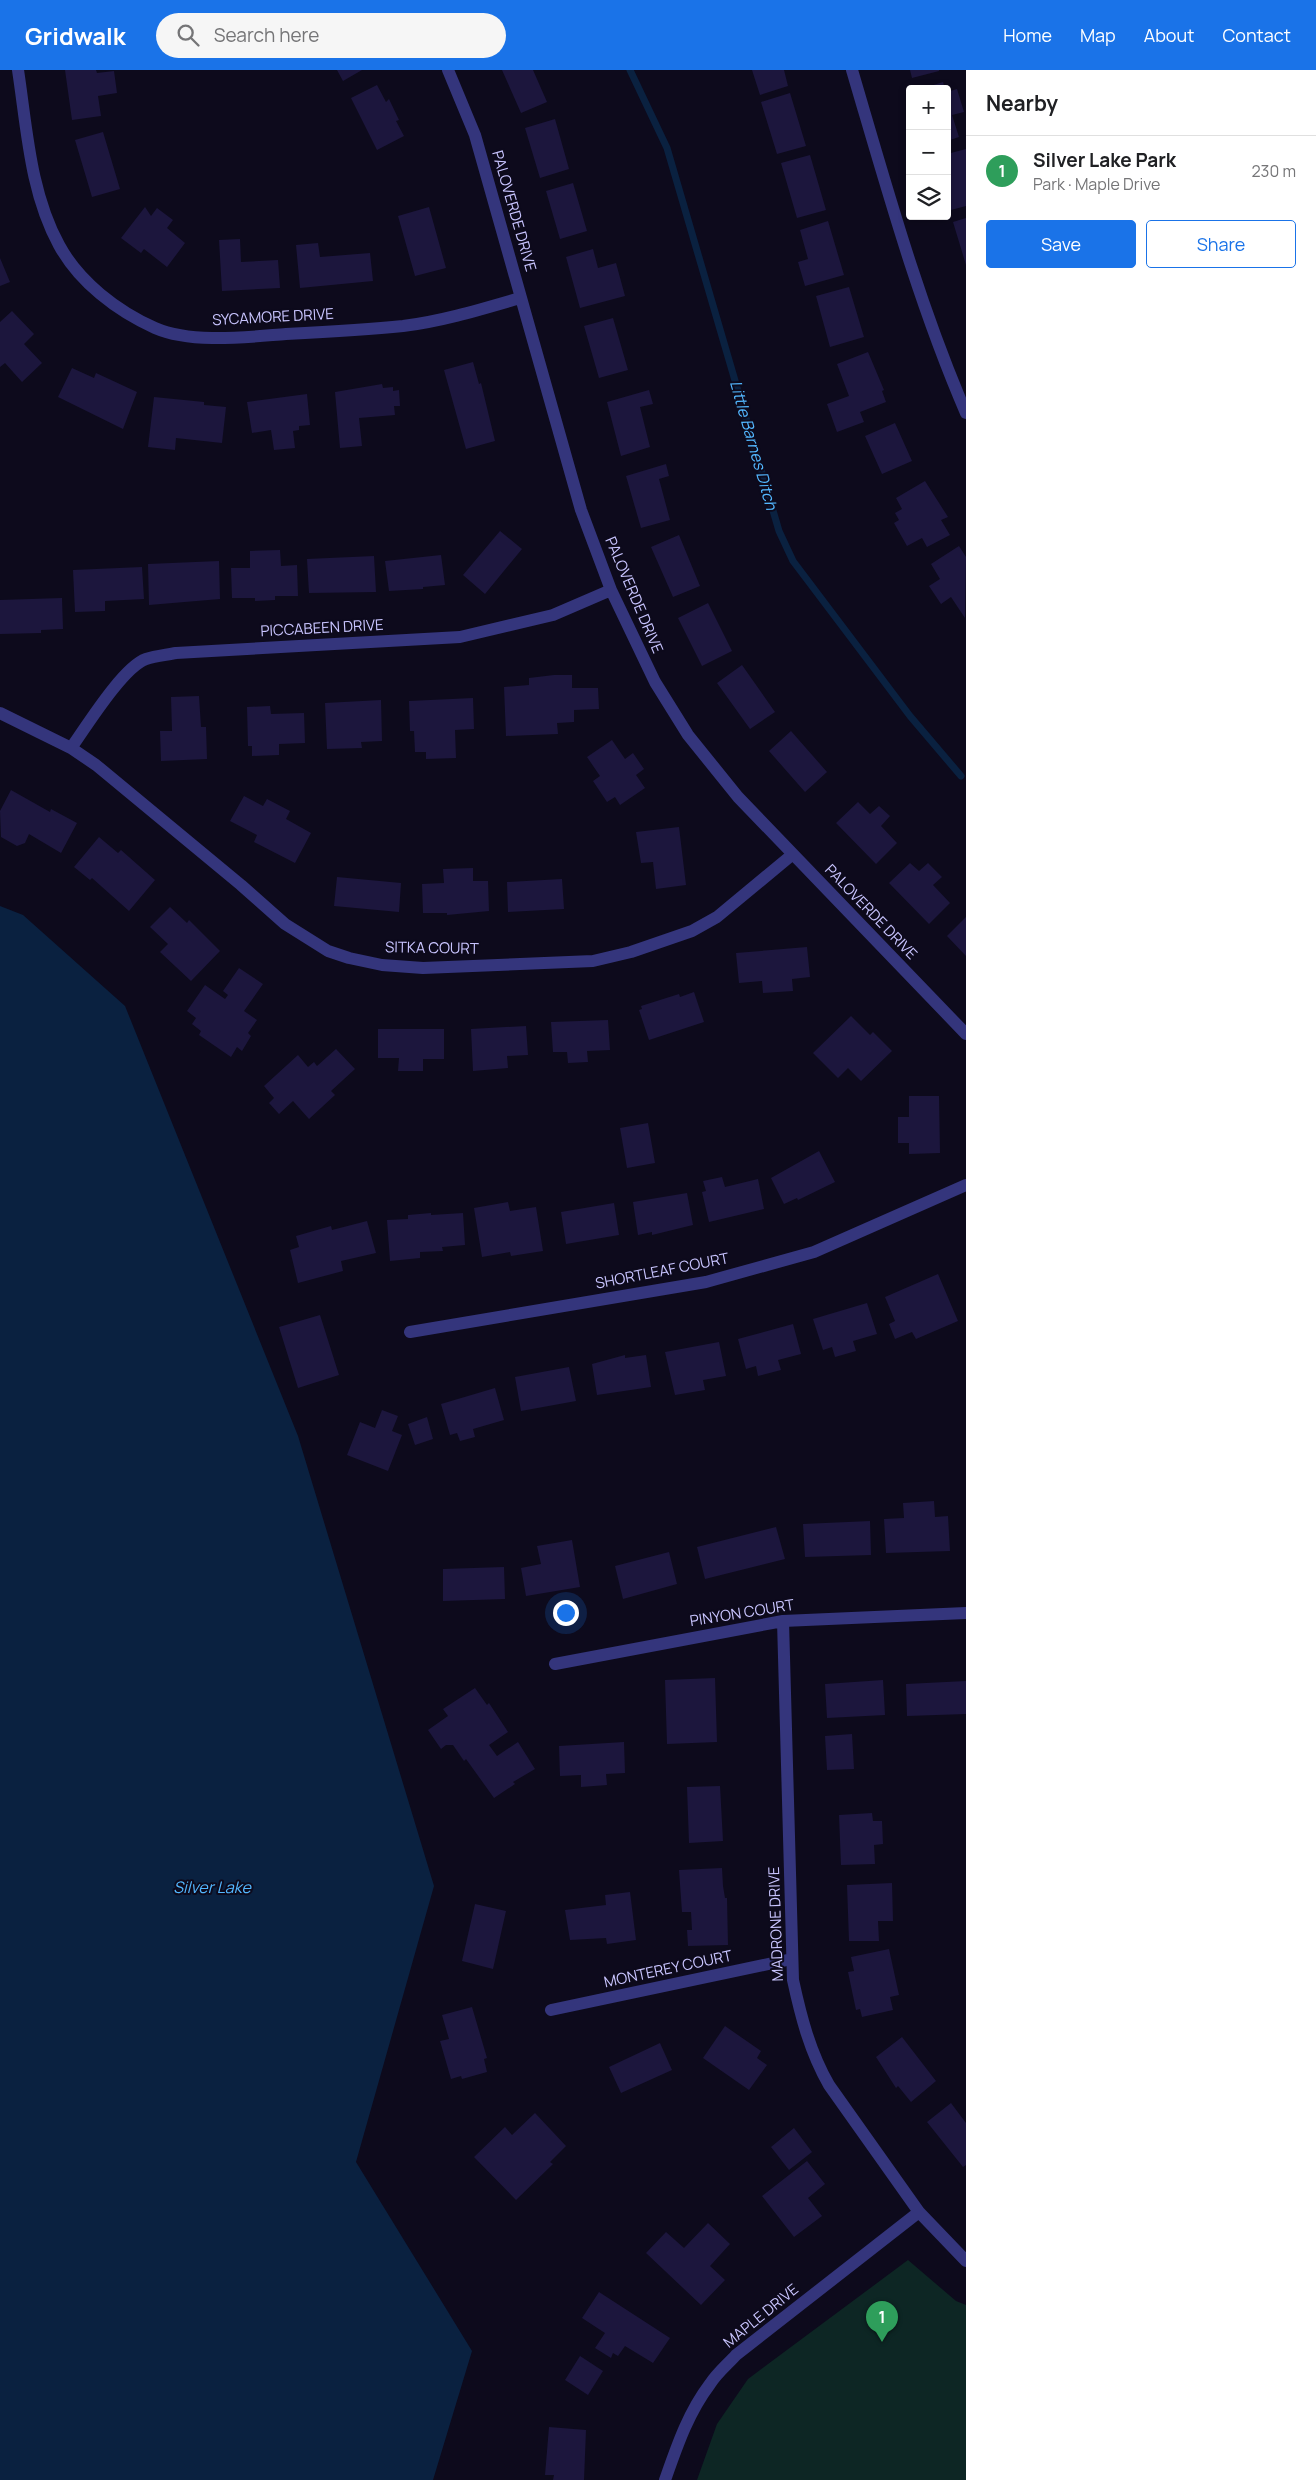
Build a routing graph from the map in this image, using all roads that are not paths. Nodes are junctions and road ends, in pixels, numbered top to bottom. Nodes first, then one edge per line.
1 (18, 70) edge
2 (448, 70) edge
3 (852, 70) edge
4 (520, 298) junction
5 (966, 413) edge
6 (611, 590) junction
7 (0, 713) edge
8 (71, 748) junction
9 (793, 854) junction
10 (966, 1034) edge
11 (966, 1185) edge
12 (410, 1332) dead end
13 (966, 1612) edge
14 (783, 1621) junction
15 (555, 1664) dead end
16 (792, 1960) junction
17 (551, 2010) dead end
18 (919, 2212) junction
19 (966, 2261) edge
20 (665, 2480) edge

1 - 4 street, SYCAMORE DRIVE
2 - 4 street, PALOVERDE DRIVE
3 - 5 street
4 - 6 street, PALOVERDE DRIVE
6 - 8 street, PICCABEEN DRIVE
6 - 9 street, PALOVERDE DRIVE
7 - 8 street, SITKA COURT
8 - 9 street, SITKA COURT
9 - 10 street, PALOVERDE DRIVE
11 - 12 street, SHORTLEAF COURT
13 - 14 street, PINYON COURT
14 - 15 street, PINYON COURT
14 - 16 street, MADRONE DRIVE
16 - 17 street, MONTEREY COURT
16 - 18 street, MADRONE DRIVE
18 - 19 street, MADRONE DRIVE
18 - 20 street, MAPLE DRIVE

